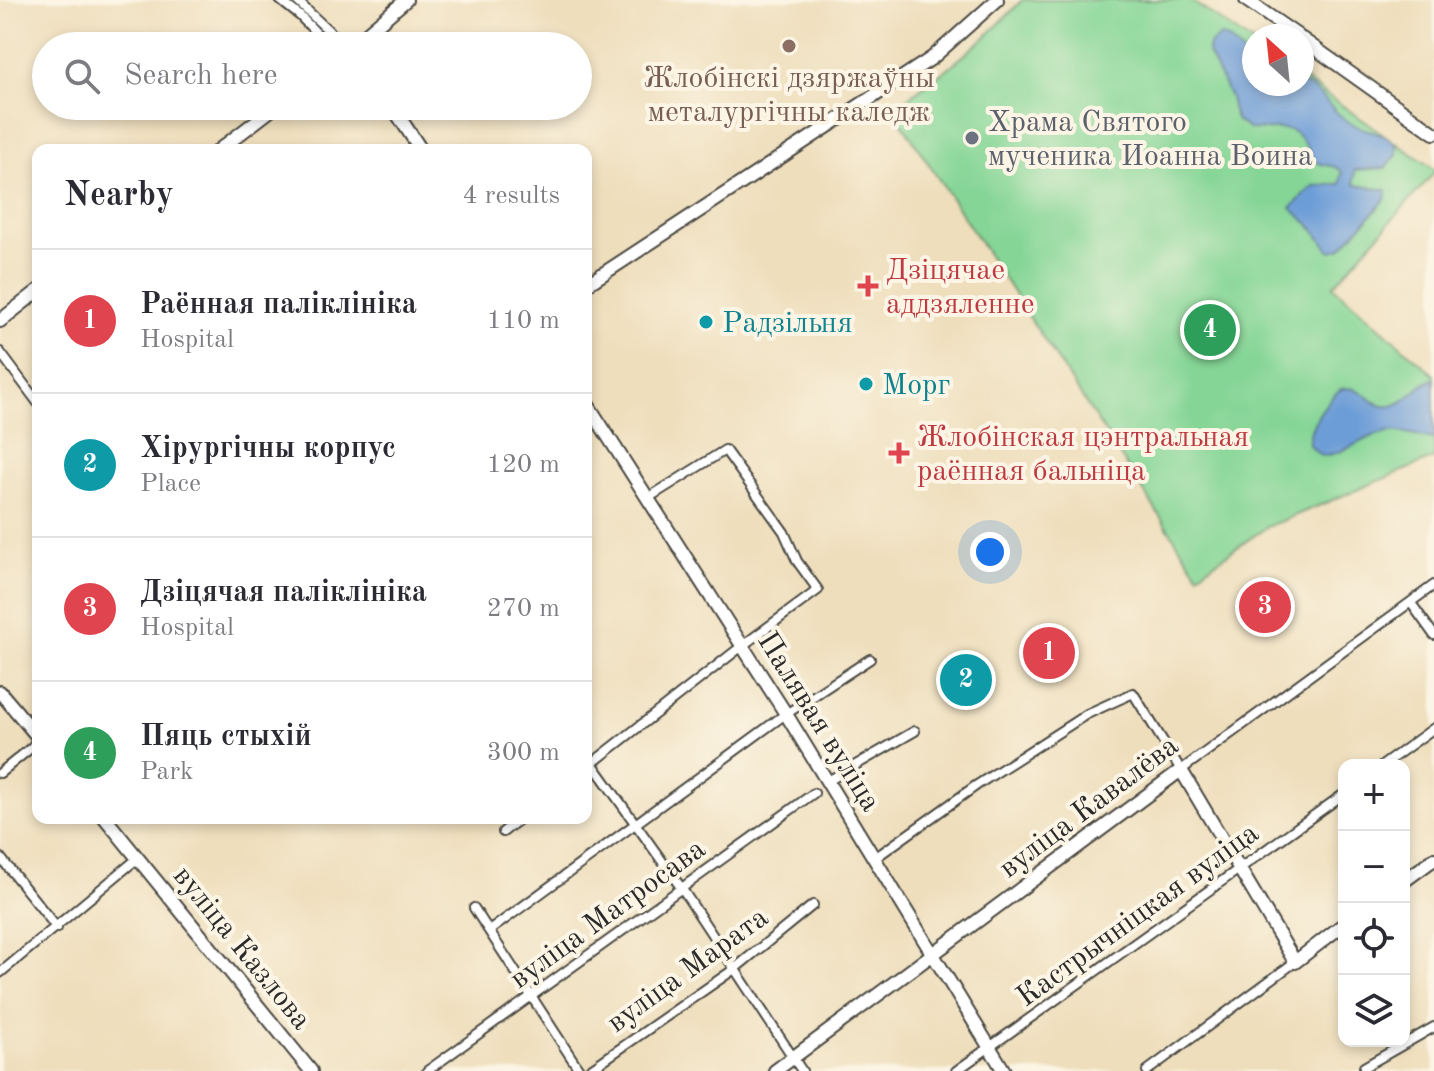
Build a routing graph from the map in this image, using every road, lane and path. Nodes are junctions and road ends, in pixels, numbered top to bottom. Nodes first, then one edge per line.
1 (280, 0) edge
2 (296, 0) edge
3 (406, 0) edge
4 (997, 0) edge
5 (1246, 0) edge
6 (1280, 24) edge
7 (315, 32) edge
8 (330, 32) edge
9 (368, 32) edge
10 (1314, 48) edge
11 (258, 120) edge
12 (401, 120) edge
13 (1434, 133) edge
14 (227, 144) edge
15 (417, 144) edge
16 (592, 281) edge
17 (32, 296) edge
18 (0, 321) edge
19 (0, 352) edge
20 (32, 395) edge
21 (592, 411) edge
22 (648, 498) junction
23 (1434, 585) edge
24 (1411, 603) junction
25 (1434, 635) edge
26 (742, 646) junction
27 (870, 659) dead end
28 (0, 692) edge
29 (786, 714) junction
30 (1434, 728) edge
31 (32, 731) edge
32 (915, 731) dead end
33 (32, 747) edge
34 (1391, 759) edge
35 (592, 764) edge
36 (592, 770) edge
37 (1181, 770) junction
38 (0, 773) edge
39 (828, 781) junction
40 (814, 793) dead end
41 (1338, 798) edge
42 (635, 822) junction
43 (110, 824) edge
44 (513, 824) edge
45 (503, 832) dead end
46 (0, 857) edge
47 (138, 858) junction
48 (875, 858) junction
49 (1434, 859) edge
50 (1240, 871) junction
51 (1410, 877) edge
52 (682, 889) junction
53 (813, 905) dead end
54 (474, 908) dead end
55 (57, 928) junction
56 (1338, 929) edge
57 (489, 931) junction
58 (933, 954) junction
59 (1295, 962) junction
60 (733, 970) junction
61 (0, 973) edge
62 (533, 996) junction
63 (1434, 1027) edge
64 (990, 1048) junction
65 (793, 1058) junction
66 (1364, 1067) dead end
67 (311, 1071) edge
68 (427, 1071) edge
69 (580, 1071) edge
70 (588, 1071) edge
71 (775, 1071) edge
72 (802, 1071) edge
73 (956, 1071) edge
74 (1004, 1071) edge
75 (1147, 1071) edge

1 - 7 street
2 - 8 street
3 - 9 main road
4 - 16 main road
5 - 6 main road
10 - 13 main road
11 - 14 main road
12 - 15 main road
17 - 18 main road
19 - 20 street
21 - 22 main road, Палявая вуліца
22 - 26 main road, Палявая вуліца
22 - 26 street
23 - 24 street, вуліца Кавалёва
24 - 25 street
24 - 37 street, вуліца Кавалёва
26 - 29 main road, Палявая вуліца
26 - 35 street
27 - 29 street
28 - 31 main road
29 - 39 main road, Палявая вуліца
29 - 42 street
30 - 34 street
32 - 39 street
33 - 38 street
36 - 42 street
37 - 48 street
37 - 50 main road
37 - 58 main road, вуліца Кавалёва
39 - 48 main road, Палявая вуліца
40 - 52 street, вуліца Матросава
41 - 50 street, Кастрычніцкая вуліца
42 - 52 street
42 - 57 street
43 - 47 main road, вуліца Казлова
44 - 45 street
46 - 55 street
47 - 55 street
47 - 67 main road, вуліца Казлова
48 - 58 main road, Палявая вуліца
49 - 51 main road
50 - 59 main road
50 - 64 street, Кастрычніцкая вуліца
52 - 60 street
52 - 62 street, вуліца Матросава
53 - 60 street, вуліца Марата
54 - 57 street
55 - 61 street
56 - 59 main road
57 - 62 street
58 - 64 main road, Палявая вуліца
58 - 65 main road, вуліца Кавалёва
59 - 75 street
60 - 65 street
60 - 70 street, вуліца Марата
62 - 68 street, вуліца Матросава
62 - 69 street
63 - 66 street
64 - 73 street, Кастрычніцкая вуліца
64 - 74 main road, Палявая вуліца
65 - 71 main road, вуліца Кавалёва
65 - 72 street

